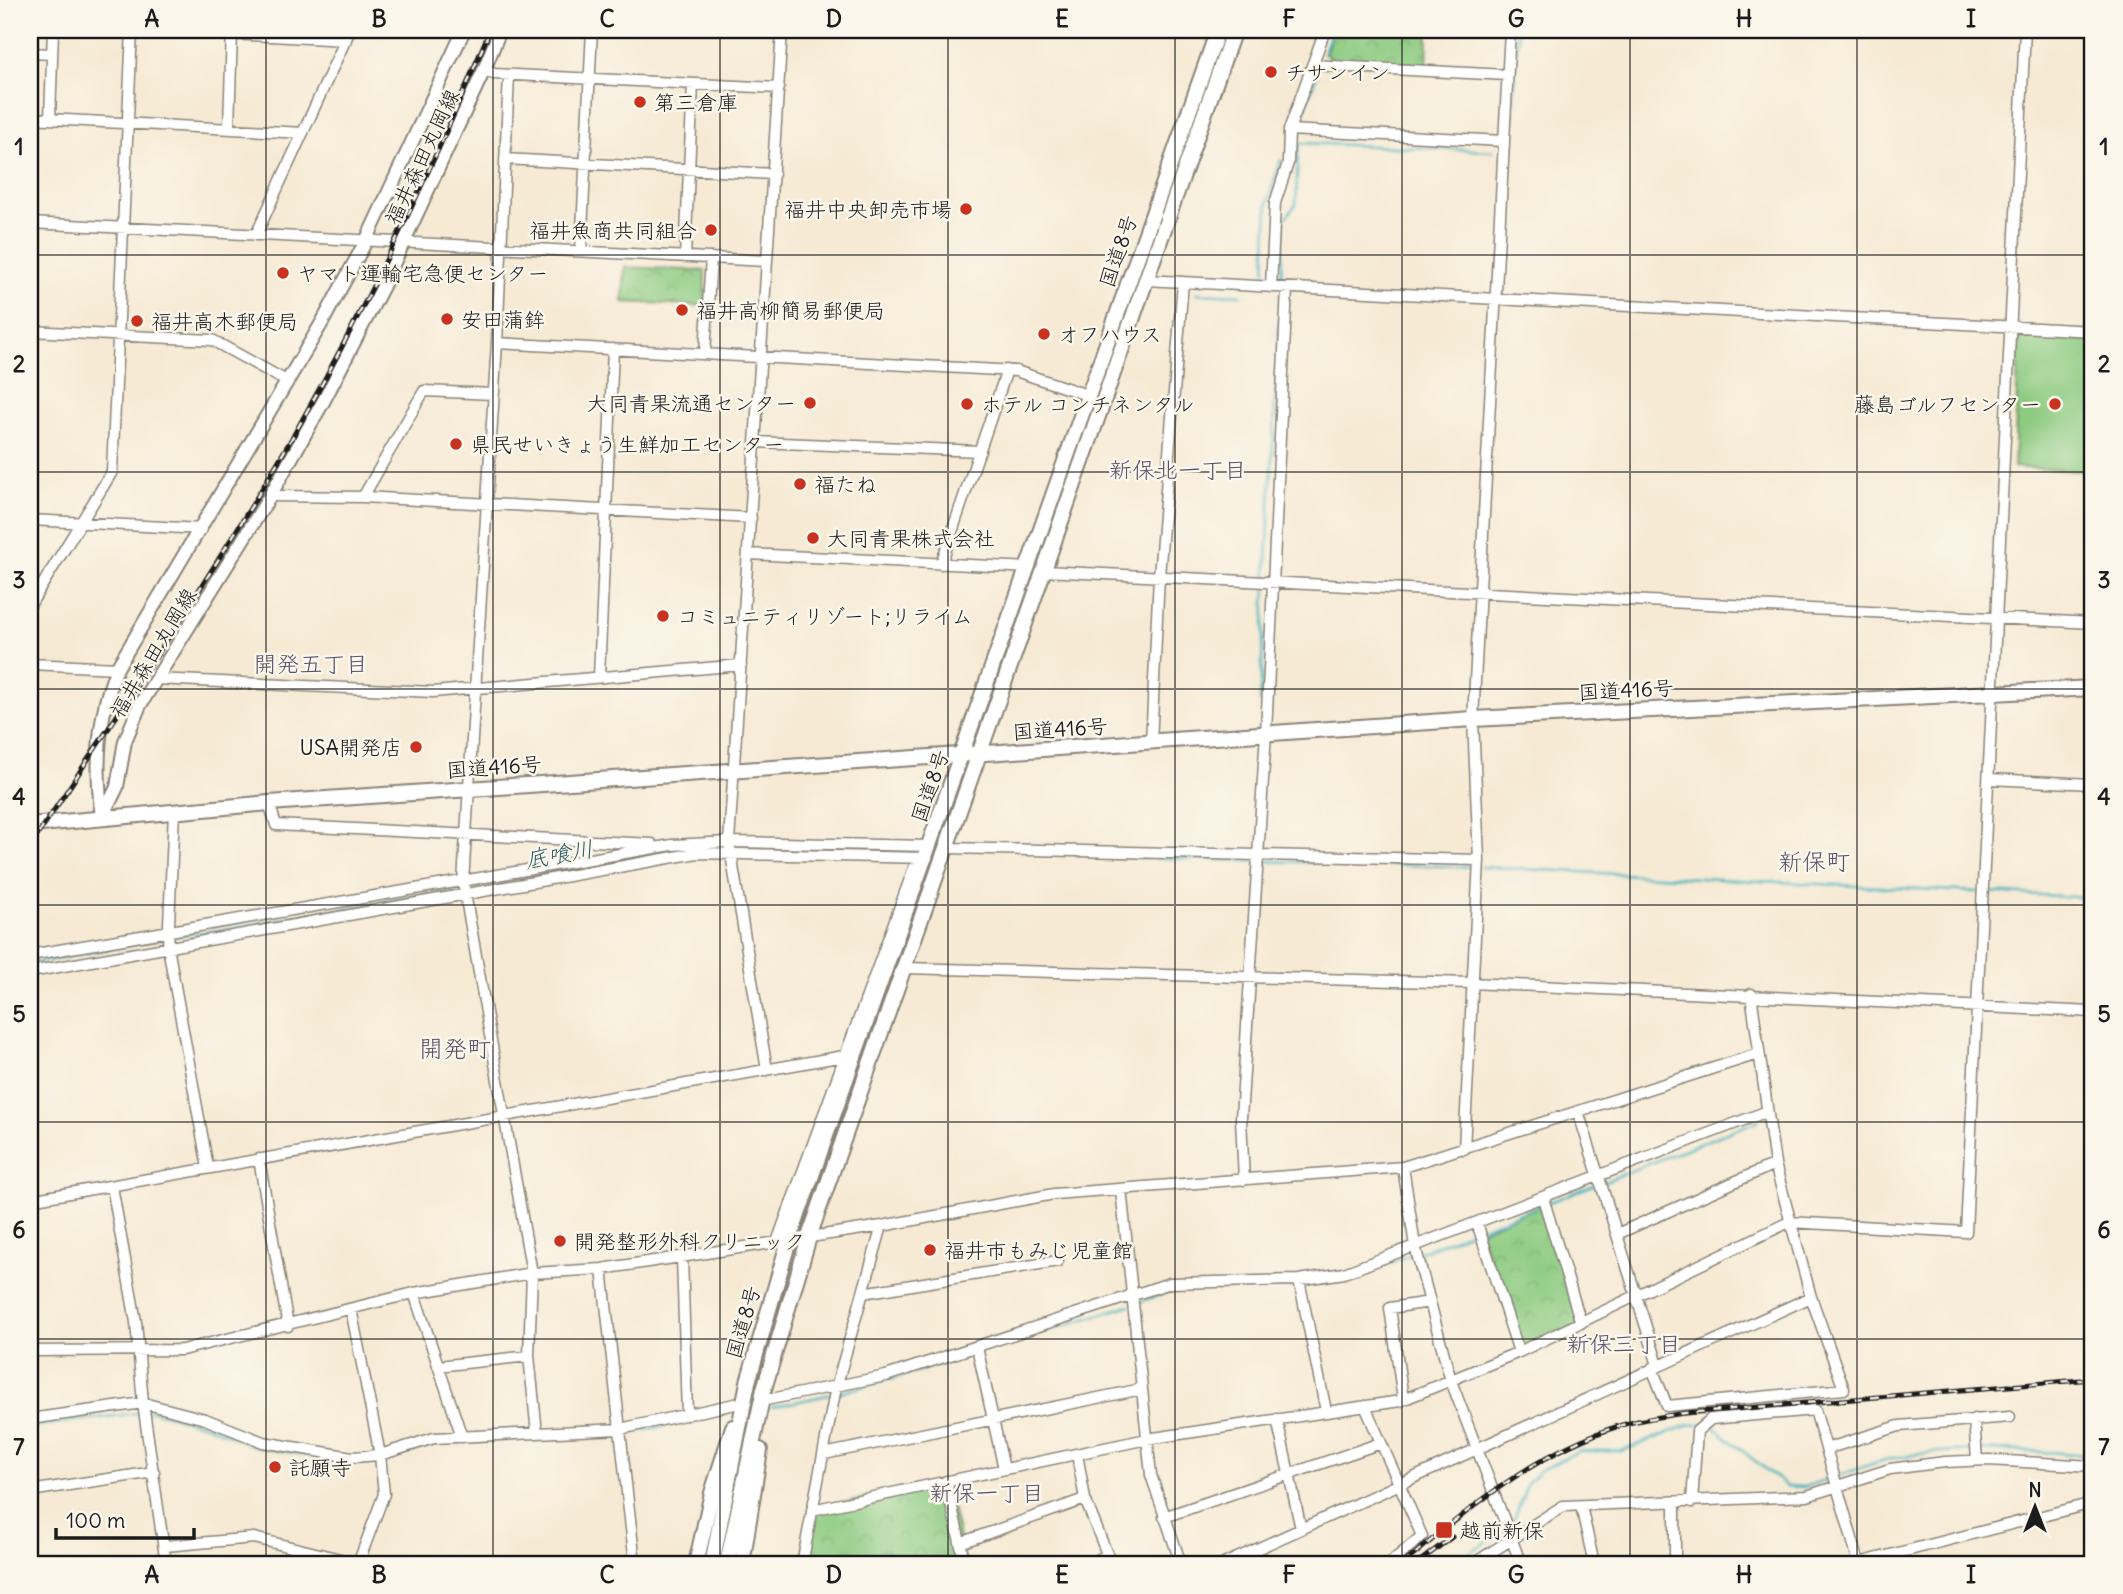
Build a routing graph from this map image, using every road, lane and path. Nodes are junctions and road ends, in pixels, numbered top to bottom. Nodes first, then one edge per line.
1 (53, 30) edge
2 (132, 30) edge
3 (464, 30) edge
4 (500, 30) edge
5 (592, 30) edge
6 (755, 30) edge
7 (782, 30) edge
8 (1218, 30) edge
9 (1234, 30) edge
10 (1325, 30) edge
11 (1510, 30) edge
12 (2025, 30) edge
13 (232, 32) edge
14 (348, 35) edge
15 (30, 53) edge
16 (52, 54) junction
17 (1312, 65) junction
18 (484, 70) junction
19 (509, 75) junction
20 (1507, 75) junction
21 (590, 79) junction
22 (693, 84) junction
23 (779, 88) junction
24 (30, 118) edge
25 (50, 119) junction
26 (128, 123) junction
27 (229, 128) junction
28 (1289, 130) junction
29 (303, 133) junction
30 (1503, 141) junction
31 (505, 159) junction
32 (585, 163) junction
33 (689, 169) junction
34 (774, 174) junction
35 (30, 223) edge
36 (125, 228) junction
37 (256, 235) junction
38 (366, 241) junction
39 (402, 244) junction
40 (501, 247) junction
41 (581, 251) junction
42 (685, 257) junction
43 (711, 258) junction
44 (767, 261) junction
45 (1146, 280) junction
46 (1183, 282) junction
47 (1271, 287) junction
48 (1287, 288) junction
49 (1493, 298) junction
50 (2011, 326) junction
51 (30, 331) edge
52 (2093, 331) edge
53 (120, 335) junction
54 (497, 342) junction
55 (613, 349) junction
56 (705, 353) junction
57 (762, 357) junction
58 (1007, 370) junction
59 (288, 382) junction
60 (493, 394) junction
61 (1090, 396) junction
62 (756, 442) junction
63 (980, 452) junction
64 (270, 496) junction
65 (363, 497) junction
66 (486, 503) junction
67 (606, 510) junction
68 (751, 518) junction
69 (30, 520) edge
70 (83, 523) junction
71 (202, 529) junction
72 (748, 554) junction
73 (941, 564) junction
74 (1037, 569) junction
75 (1159, 576) junction
76 (1272, 583) junction
77 (1479, 593) junction
78 (30, 606) edge
79 (1997, 618) junction
80 (2093, 623) edge
81 (30, 664) edge
82 (741, 665) junction
83 (117, 668) junction
84 (598, 677) junction
85 (156, 678) junction
86 (474, 688) junction
87 (2093, 688) edge
88 (1994, 691) junction
89 (1473, 719) junction
90 (1266, 733) junction
91 (1151, 743) junction
92 (980, 755) junction
93 (962, 757) junction
94 (734, 772) junction
95 (1989, 779) junction
96 (2093, 784) edge
97 (469, 790) junction
98 (269, 803) junction
99 (174, 811) junction
100 (102, 818) junction
101 (30, 825) edge
102 (464, 835) junction
103 (729, 842) junction
104 (672, 845) junction
105 (947, 848) junction
106 (924, 852) junction
107 (729, 853) junction
108 (1258, 855) junction
109 (1479, 860) junction
110 (463, 882) junction
111 (465, 894) junction
112 (167, 930) junction
113 (169, 947) junction
114 (30, 955) edge
115 (905, 968) junction
116 (30, 972) edge
117 (1250, 978) junction
118 (1471, 983) junction
119 (1751, 994) junction
120 (1978, 1006) junction
121 (2093, 1012) edge
122 (1758, 1054) junction
123 (844, 1056) junction
124 (767, 1070) junction
125 (1578, 1111) junction
126 (1765, 1112) junction
127 (505, 1115) junction
128 (1464, 1149) junction
129 (259, 1159) junction
130 (1775, 1164) junction
131 (1404, 1167) junction
132 (208, 1168) junction
133 (1599, 1176) junction
134 (1244, 1180) junction
135 (111, 1186) junction
136 (1121, 1189) junction
137 (1543, 1198) junction
138 (30, 1200) edge
139 (1789, 1222) junction
140 (1477, 1223) junction
141 (882, 1226) junction
142 (1617, 1234) junction
143 (809, 1237) junction
144 (783, 1241) junction
145 (1415, 1246) junction
146 (682, 1256) junction
147 (1058, 1261) dead end
148 (602, 1269) junction
149 (533, 1273) junction
150 (1299, 1280) junction
151 (414, 1293) junction
152 (863, 1293) junction
153 (1132, 1297) junction
154 (1637, 1297) junction
155 (1811, 1297) junction
156 (1430, 1302) junction
157 (351, 1309) junction
158 (1581, 1323) junction
159 (288, 1326) junction
160 (978, 1347) junction
161 (30, 1351) edge
162 (137, 1351) junction
163 (1519, 1352) junction
164 (529, 1356) junction
165 (438, 1366) junction
166 (1655, 1367) junction
167 (1451, 1381) junction
168 (836, 1387) junction
169 (1142, 1389) junction
170 (763, 1397) junction
171 (1403, 1399) junction
172 (744, 1402) junction
173 (143, 1403) junction
174 (1365, 1406) junction
175 (1326, 1412) junction
176 (687, 1415) junction
177 (993, 1417) junction
178 (2010, 1417) dead end
179 (30, 1419) edge
180 (1277, 1419) junction
181 (1974, 1419) junction
182 (620, 1429) junction
183 (537, 1433) junction
184 (461, 1437) junction
185 (1147, 1439) junction
186 (1381, 1443) junction
187 (1476, 1448) junction
188 (1826, 1449) junction
189 (824, 1454) junction
190 (1077, 1454) junction
191 (380, 1455) junction
192 (1977, 1460) junction
193 (2093, 1466) edge
194 (1004, 1469) junction
195 (153, 1472) junction
196 (1289, 1475) junction
197 (946, 1482) junction
198 (1398, 1484) junction
199 (1837, 1486) junction
200 (30, 1491) edge
201 (1086, 1499) junction
202 (1692, 1502) junction
203 (1675, 1503) junction
204 (2093, 1503) edge
205 (1581, 1506) junction
206 (812, 1510) junction
207 (1164, 1517) junction
208 (1301, 1529) junction
209 (1512, 1539) junction
210 (960, 1543) junction
211 (165, 1546) junction
212 (1109, 1560) edge
213 (1231, 1563) edge
214 (166, 1564) edge
215 (359, 1564) edge
216 (635, 1564) edge
217 (696, 1564) edge
218 (712, 1564) edge
219 (727, 1564) edge
220 (742, 1564) edge
221 (802, 1564) edge
222 (965, 1564) edge
223 (1089, 1564) edge
224 (1181, 1564) edge
225 (1389, 1564) edge
226 (1473, 1564) edge
227 (1521, 1564) edge
228 (1594, 1564) edge
229 (1675, 1564) edge
230 (1857, 1564) edge

1 - 16 street
2 - 26 street
3 - 38 main road, 福井森田丸岡線
4 - 18 main road, 福井森田丸岡線
5 - 21 street
6 - 7 street
7 - 23 street
8 - 61 highway, 国道8号
9 - 45 highway, 国道8号
10 - 17 street
11 - 20 street
12 - 50 street
13 - 14 street
13 - 27 street
14 - 29 street
15 - 16 street
16 - 25 street
17 - 20 street
17 - 28 street
18 - 19 street
18 - 39 main road, 福井森田丸岡線
19 - 21 street
19 - 31 street
20 - 30 street
21 - 22 street
21 - 32 street
22 - 23 street
22 - 33 street
23 - 34 street
24 - 25 street
25 - 26 street
26 - 27 street
26 - 36 street
27 - 29 street
28 - 30 street
28 - 47 street
29 - 37 street
30 - 49 street
31 - 32 street
31 - 40 street
32 - 33 street
32 - 41 street
33 - 34 street
33 - 42 street
34 - 44 street
35 - 36 street
36 - 37 street
36 - 53 street
37 - 38 street
38 - 39 street
38 - 59 main road, 福井森田丸岡線
39 - 40 street
39 - 64 main road, 福井森田丸岡線
40 - 41 street
40 - 54 street
41 - 42 street
42 - 43 street
43 - 44 street
43 - 56 street
44 - 57 street
45 - 46 street
45 - 74 highway, 国道8号
46 - 47 street
46 - 75 street
47 - 48 street
48 - 49 street
48 - 76 street
49 - 50 street
49 - 77 street
50 - 52 street
50 - 79 street
51 - 53 street
53 - 59 street
53 - 70 street
54 - 55 street
54 - 60 street
55 - 56 street
55 - 67 street
56 - 57 street
57 - 58 street
57 - 62 street
58 - 61 street
58 - 63 street
59 - 71 main road, 福井森田丸岡線
60 - 65 street
60 - 66 street
61 - 74 highway, 国道8号
62 - 63 street
62 - 68 street
63 - 73 street
64 - 65 street
64 - 85 main road, 福井森田丸岡線
65 - 66 street
66 - 67 street
66 - 86 street
67 - 68 street
67 - 84 street
68 - 72 street
69 - 70 street
70 - 71 street
70 - 78 street
71 - 83 main road, 福井森田丸岡線
72 - 73 street
72 - 82 street
73 - 74 street
74 - 75 street
74 - 92 highway, 国道8号
74 - 93 highway, 国道8号
75 - 76 street
75 - 91 street
76 - 77 street
76 - 90 street
77 - 79 street
77 - 89 street
79 - 80 street
79 - 88 street
81 - 83 street
82 - 84 street
82 - 94 street
83 - 100 main road, 福井森田丸岡線
84 - 86 street
85 - 86 street
85 - 100 main road, 福井森田丸岡線
86 - 97 street
87 - 88 highway, 国道416号
88 - 89 highway, 国道416号
88 - 95 street
89 - 90 highway, 国道416号
89 - 109 street
90 - 91 highway, 国道416号
90 - 108 street
91 - 92 highway, 国道416号
92 - 93 highway, 国道416号
92 - 105 highway, 国道8号
93 - 94 highway, 国道416号
93 - 106 highway, 国道8号
94 - 97 highway, 国道416号
94 - 103 street
95 - 96 street
95 - 120 street
97 - 98 highway, 国道416号
97 - 102 street
98 - 99 highway, 国道416号
98 - 102 street
99 - 100 highway, 国道416号
99 - 112 street
100 - 101 highway, 国道416号
102 - 104 street
102 - 110 street
103 - 104 street
103 - 106 street
103 - 107 street
104 - 110 street
105 - 108 street
105 - 115 highway, 国道8号
106 - 107 street
106 - 123 street
106 - 144 highway, 国道8号
107 - 111 street
107 - 124 street
108 - 109 street
108 - 117 street
109 - 118 street
110 - 111 street
110 - 112 street
111 - 113 street
111 - 127 street
112 - 113 street
112 - 114 street
113 - 116 street
113 - 132 street
115 - 117 street
115 - 143 highway, 国道8号
117 - 118 street
117 - 134 street
118 - 119 street
118 - 128 street
119 - 120 street
119 - 122 street
120 - 121 street
120 - 139 street
122 - 125 street
122 - 126 street
123 - 124 street
123 - 144 street
124 - 127 street
125 - 128 street
125 - 133 street
126 - 130 street
126 - 133 street
127 - 129 street
127 - 149 street
128 - 131 street
129 - 132 street
129 - 159 street
130 - 139 street
130 - 142 street
131 - 134 street
131 - 145 street
132 - 135 street
133 - 137 street
133 - 142 street
134 - 136 street
135 - 138 street
135 - 162 street
136 - 141 street
136 - 153 street
137 - 140 street
137 - 158 street
139 - 154 street
139 - 155 street
140 - 145 street
140 - 163 street
141 - 143 street
141 - 152 street
142 - 154 street
143 - 144 street
143 - 170 highway, 国道8号
144 - 146 street
144 - 172 highway, 国道8号
145 - 150 street
145 - 156 street
146 - 148 street
146 - 176 street
147 - 152 street
148 - 149 street
148 - 182 street
149 - 151 street
149 - 164 street
150 - 153 street
150 - 175 street
151 - 157 street
151 - 165 street
152 - 168 street
153 - 160 street
153 - 169 street
154 - 158 street
154 - 166 street
155 - 166 street
155 - 166 street
156 - 167 street
156 - 171 street
157 - 159 street
157 - 191 street
158 - 163 street
159 - 162 street
160 - 168 street
160 - 177 street
161 - 162 street
162 - 173 street
163 - 167 street
164 - 165 street
164 - 183 street
165 - 184 street
166 - 187 street
167 - 171 street
167 - 187 street
168 - 170 street
168 - 189 street
169 - 177 street
169 - 185 street
170 - 219 highway, 国道8号
170 - 220 highway
171 - 174 street
172 - 176 street
172 - 217 highway
172 - 218 highway, 国道8号
173 - 179 street
173 - 191 street
173 - 195 street
174 - 175 street
174 - 186 street
175 - 180 street
176 - 182 street
177 - 189 street
177 - 194 street
178 - 181 street
180 - 185 street
180 - 196 street
181 - 188 street
181 - 192 street
182 - 183 street
182 - 216 street
183 - 184 street
184 - 191 street
185 - 190 street
185 - 207 street
186 - 196 street
186 - 198 street
187 - 198 street
187 - 209 street
188 - 199 street
188 - 202 street
189 - 206 street
190 - 194 street
190 - 201 street
191 - 215 street
192 - 193 street
192 - 199 street
194 - 197 street
195 - 200 street
195 - 211 street
196 - 207 street
196 - 208 street
197 - 206 street
197 - 210 street
198 - 208 street
198 - 225 street
199 - 202 street
199 - 230 street
201 - 210 street
201 - 212 street
202 - 203 street
203 - 205 street
203 - 229 street
204 - 230 street
205 - 209 street
205 - 228 street
206 - 221 street
207 - 224 street
208 - 213 street
209 - 226 street
209 - 227 street
210 - 222 street
211 - 214 street
211 - 215 street
212 - 223 street

